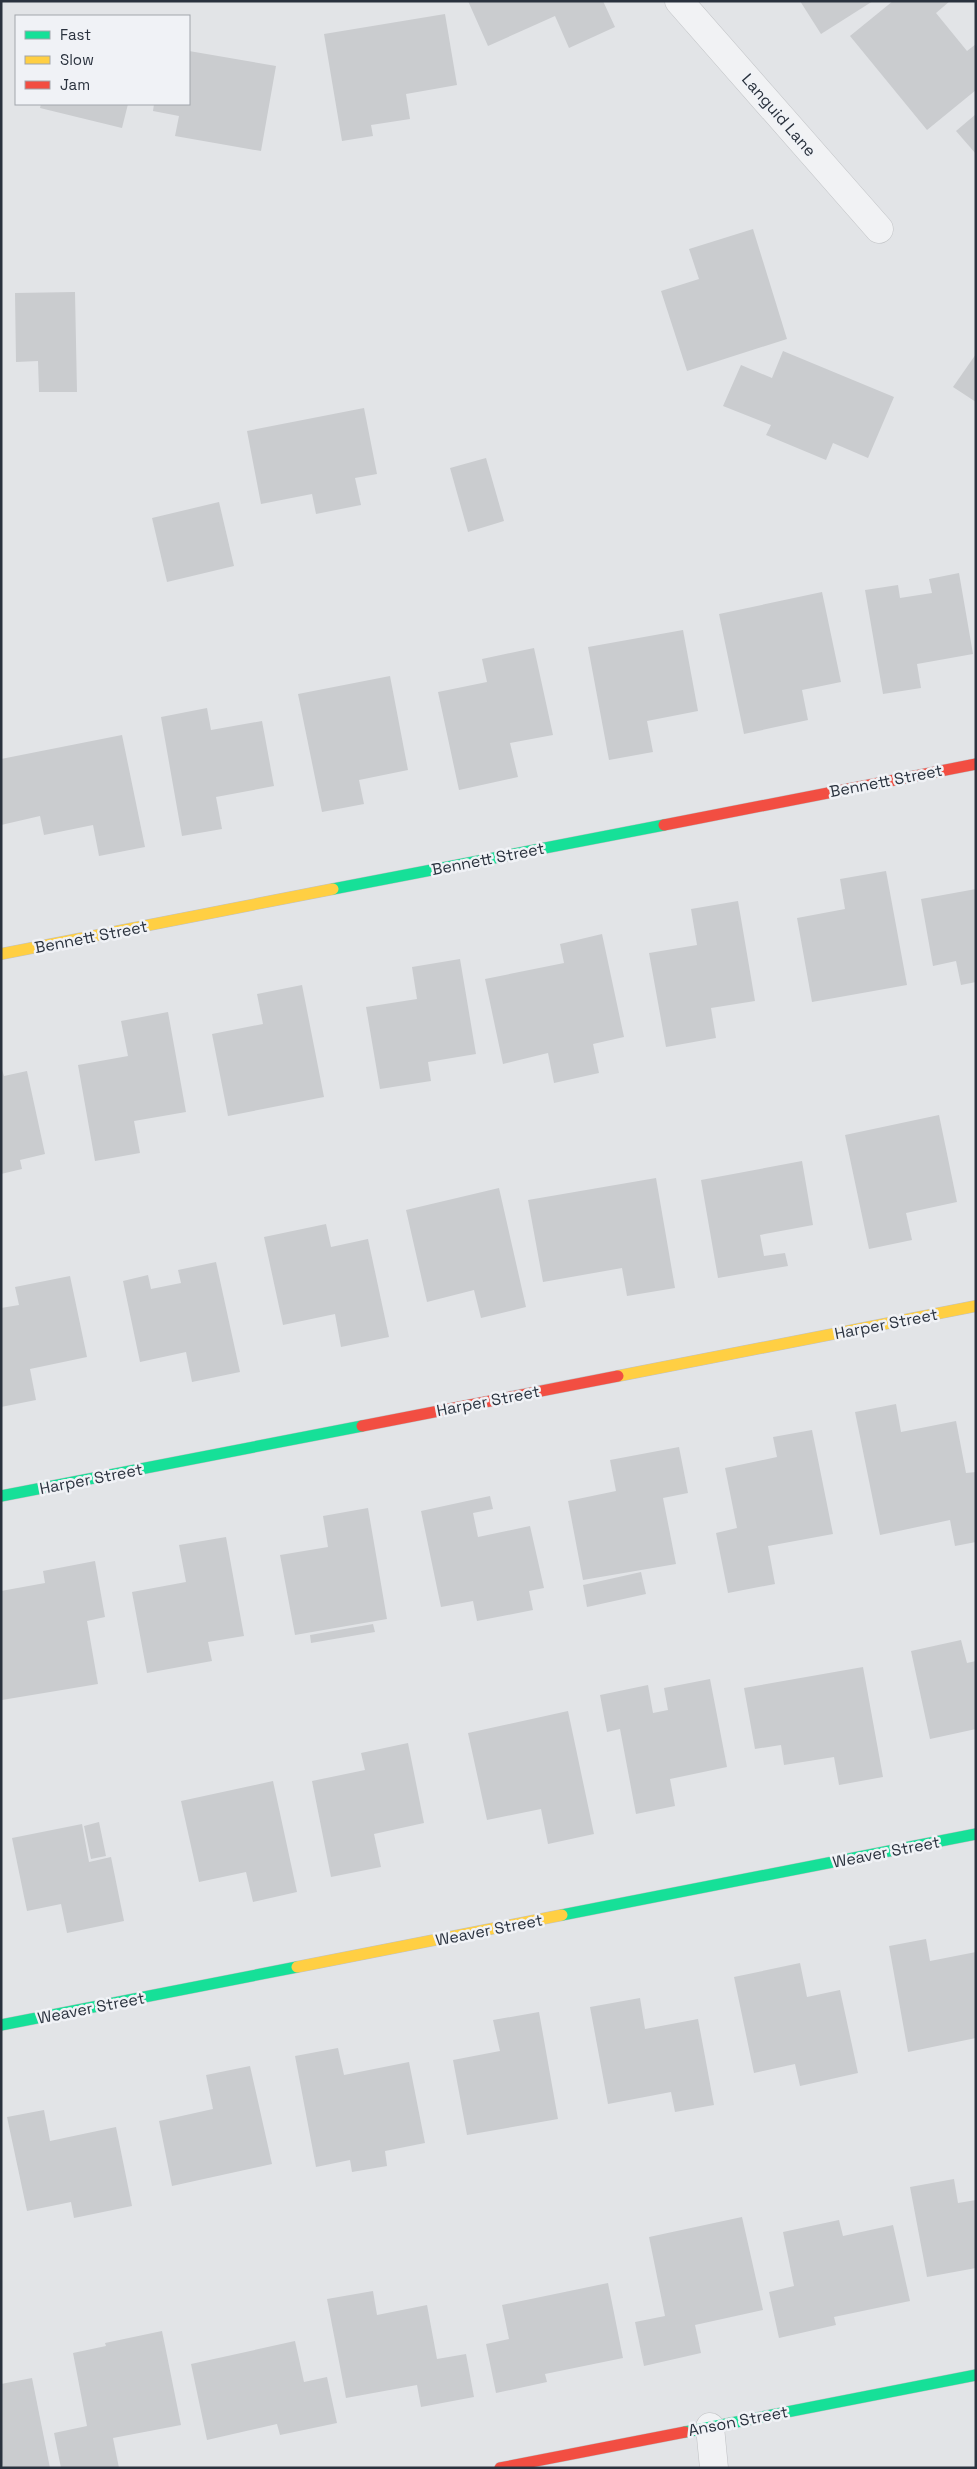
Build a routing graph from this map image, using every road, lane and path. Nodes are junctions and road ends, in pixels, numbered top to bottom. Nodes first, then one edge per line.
1 (679, 1) edge
2 (880, 229) dead end
3 (976, 764) edge
4 (1, 954) edge
5 (976, 1306) edge
6 (1, 1496) edge
7 (976, 1834) edge
8 (1, 2025) edge
9 (976, 2375) edge
10 (710, 2427) junction
11 (500, 2468) edge
12 (714, 2468) edge

1 - 2 street, Languid Lane
3 - 4 street, Bennett Street
5 - 6 street, Harper Street
7 - 8 street, Weaver Street
9 - 10 street, Anson Street
10 - 11 street, Anson Street
10 - 12 street

